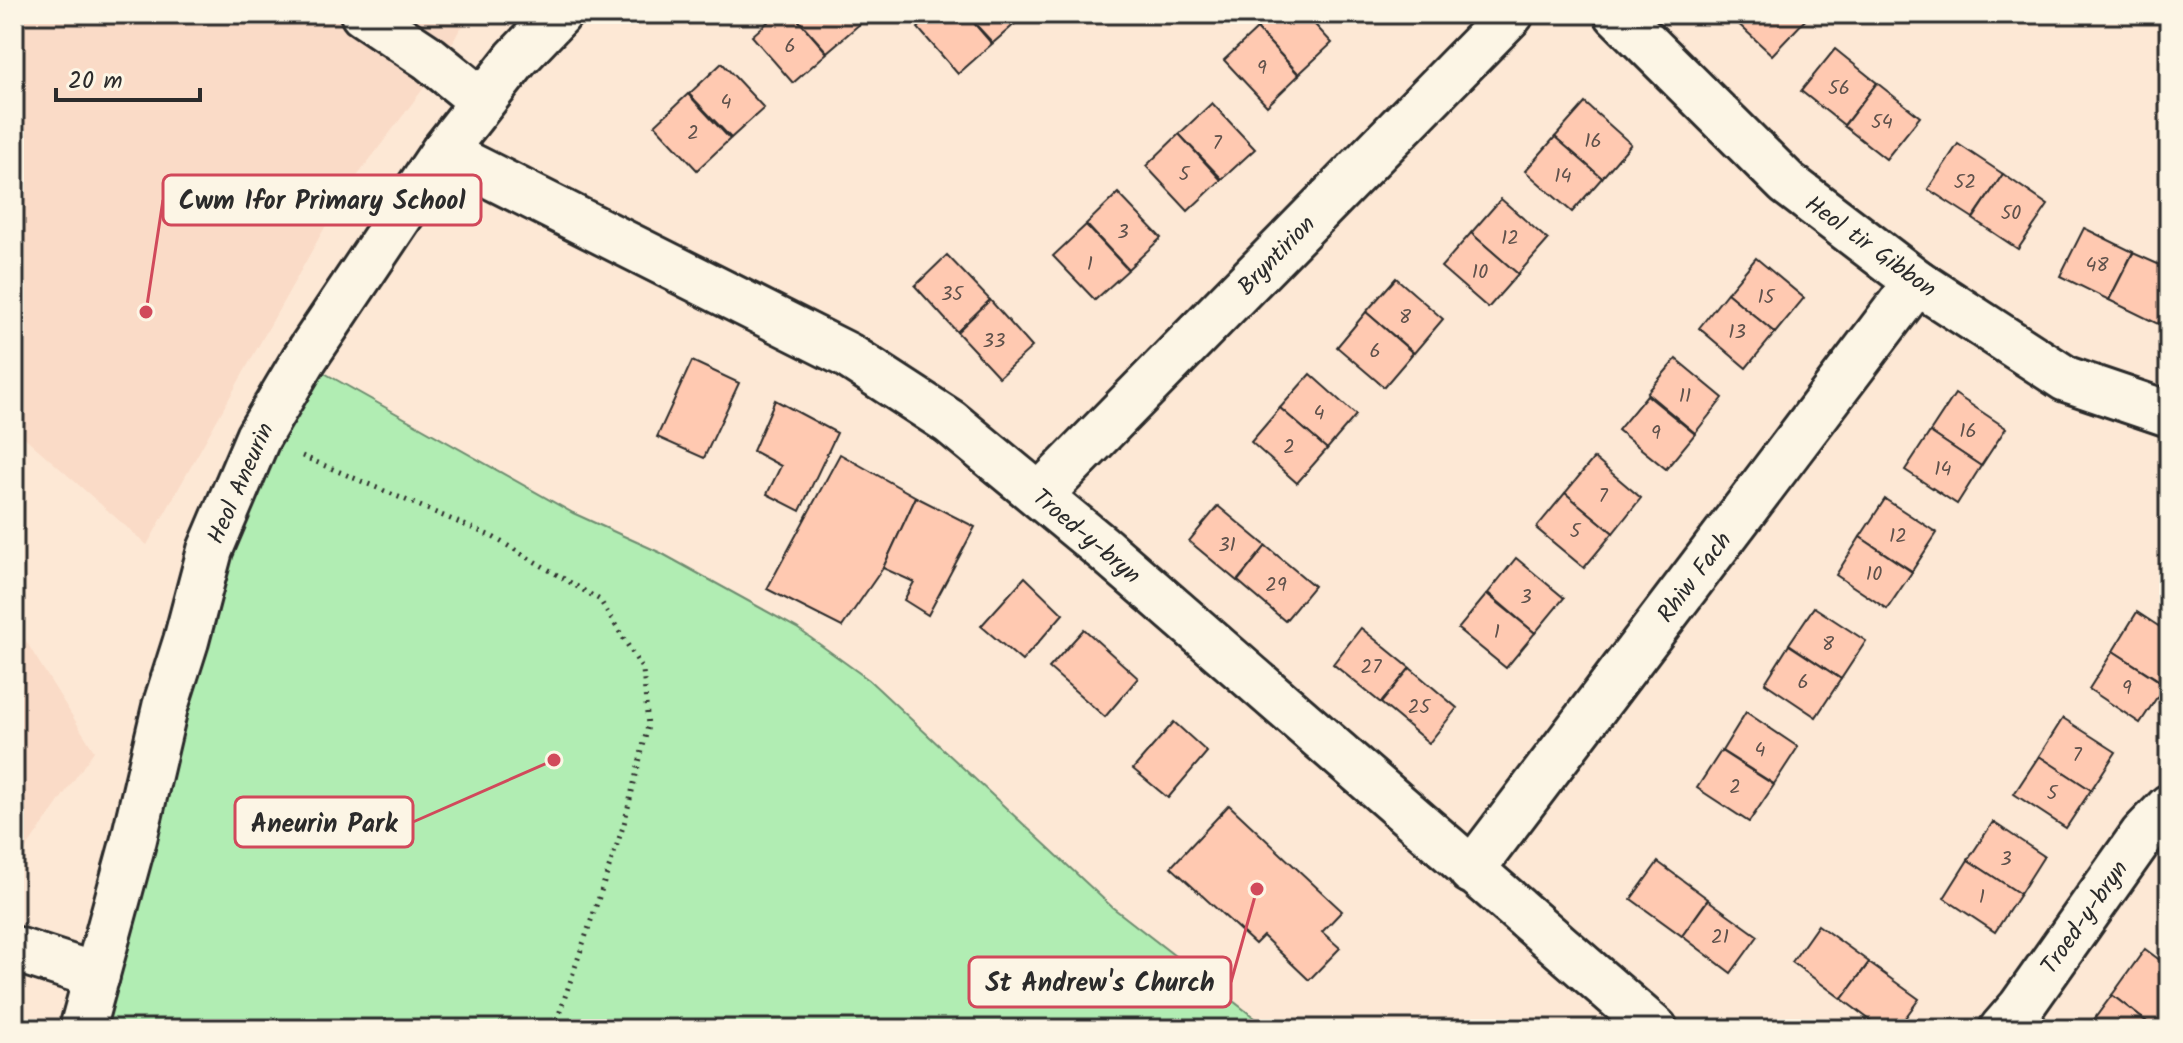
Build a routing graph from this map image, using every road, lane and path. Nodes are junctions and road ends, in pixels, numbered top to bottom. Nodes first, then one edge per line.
1 (363, 14) edge
2 (559, 14) edge
3 (1511, 14) edge
4 (1617, 14) edge
5 (482, 101) junction
6 (443, 152) junction
7 (1917, 282) junction
8 (2169, 414) edge
9 (258, 437) junction
10 (1040, 495) junction
11 (2169, 807) edge
12 (1471, 871) junction
13 (14, 949) edge
14 (97, 976) junction
15 (82, 1029) edge
16 (554, 1029) edge
17 (1655, 1029) edge
18 (2002, 1029) edge

1 - 5 street
2 - 5 street, Heol Aneurin
3 - 10 street, Bryntirion
4 - 7 street, Heol tir Gibbon
5 - 6 street, Heol Aneurin
6 - 9 street, Heol Aneurin
6 - 10 street, Troed-y-bryn
7 - 8 street, Heol tir Gibbon
7 - 12 street, Rhiw Fach
9 - 14 street, Heol Aneurin
9 - 16 path
10 - 12 street, Troed-y-bryn
11 - 18 street, Troed-y-bryn
12 - 17 street, Troed-y-bryn
13 - 14 street
14 - 15 street, Heol Aneurin

